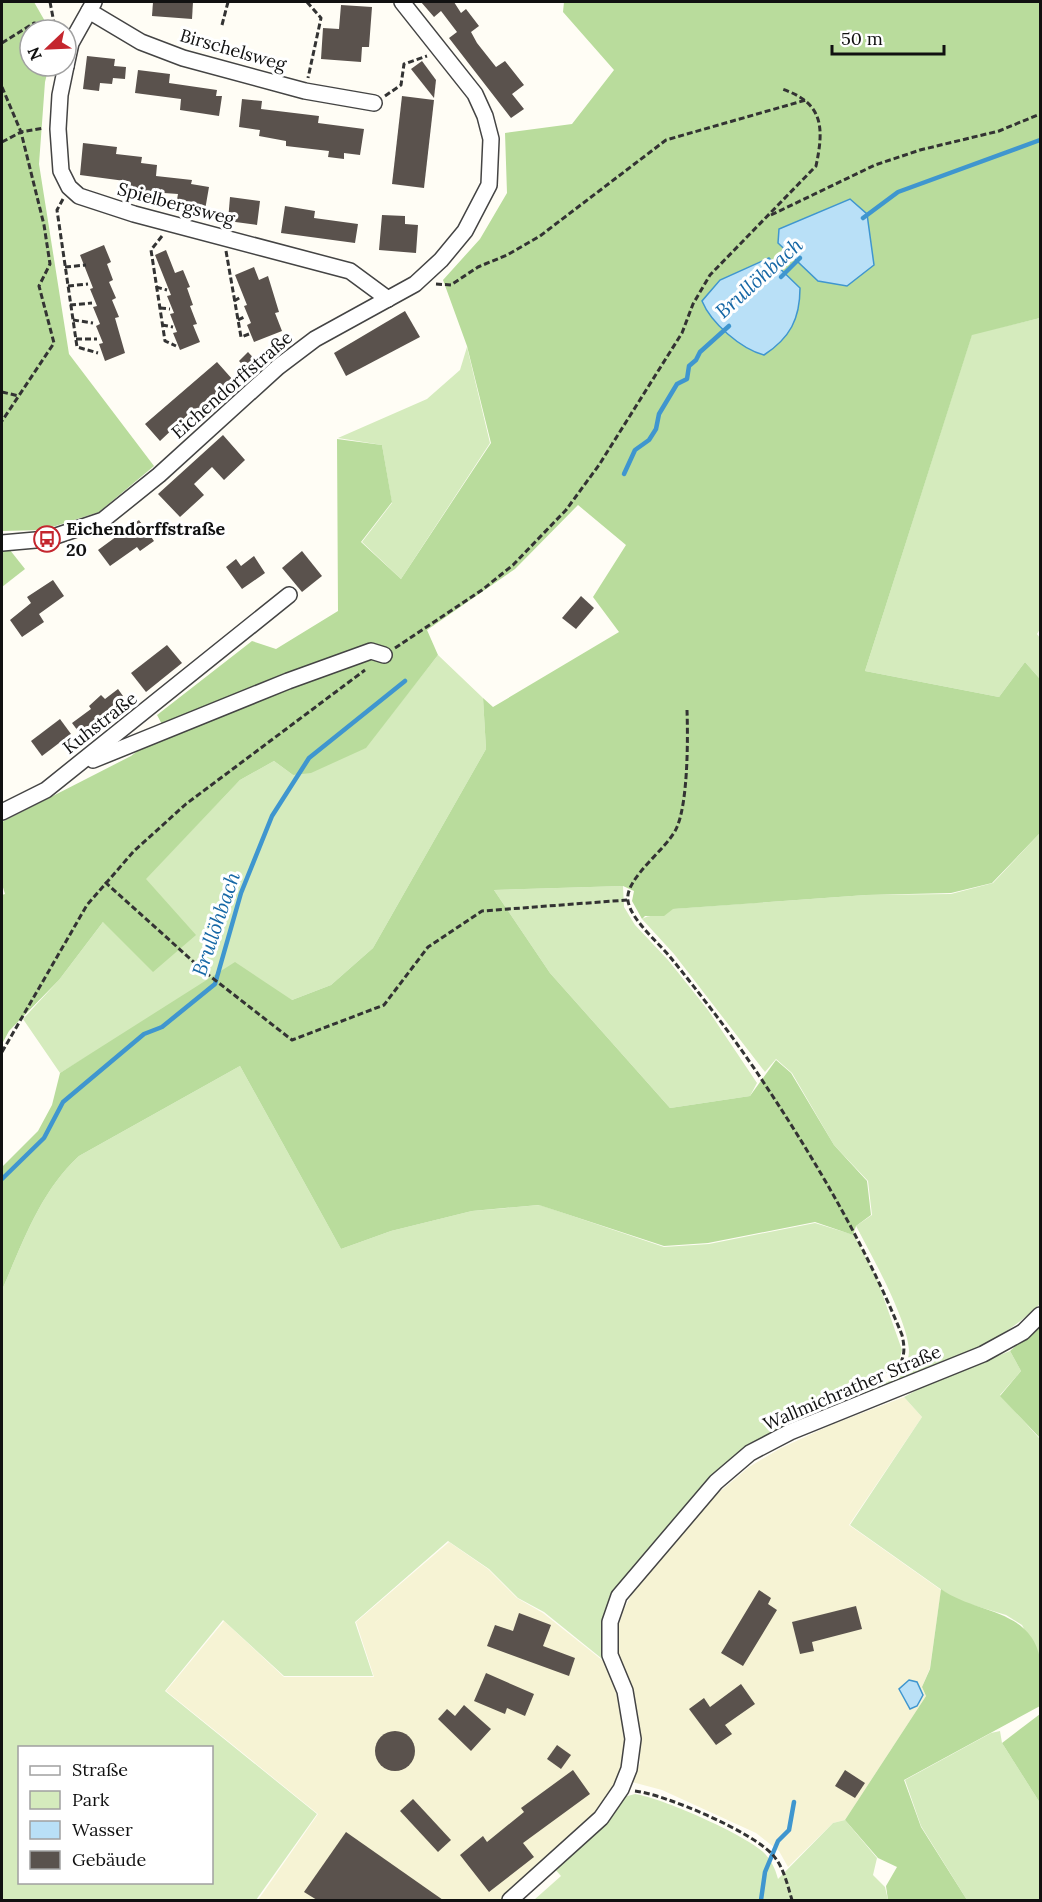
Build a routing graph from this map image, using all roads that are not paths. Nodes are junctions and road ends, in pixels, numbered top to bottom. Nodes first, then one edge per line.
1 (402, 2) edge
2 (91, 6) edge
3 (78, 29) edge
4 (64, 78) edge
5 (374, 103) road end
6 (387, 298) junction
7 (2, 543) edge
8 (289, 596) dead end
9 (384, 655) road end
10 (73, 768) junction
11 (2, 812) edge
12 (1041, 1315) edge
13 (510, 1900) edge

1 - 6 street, Eichendorffstraße
2 - 3 street
2 - 5 street, Birschelsweg
4 - 6 street, Spielbergsweg
6 - 7 street, Eichendorffstraße
8 - 10 street, Kuhstraße
9 - 10 street
10 - 11 street, Kuhstraße
12 - 13 street, Wallmichrather Straße

